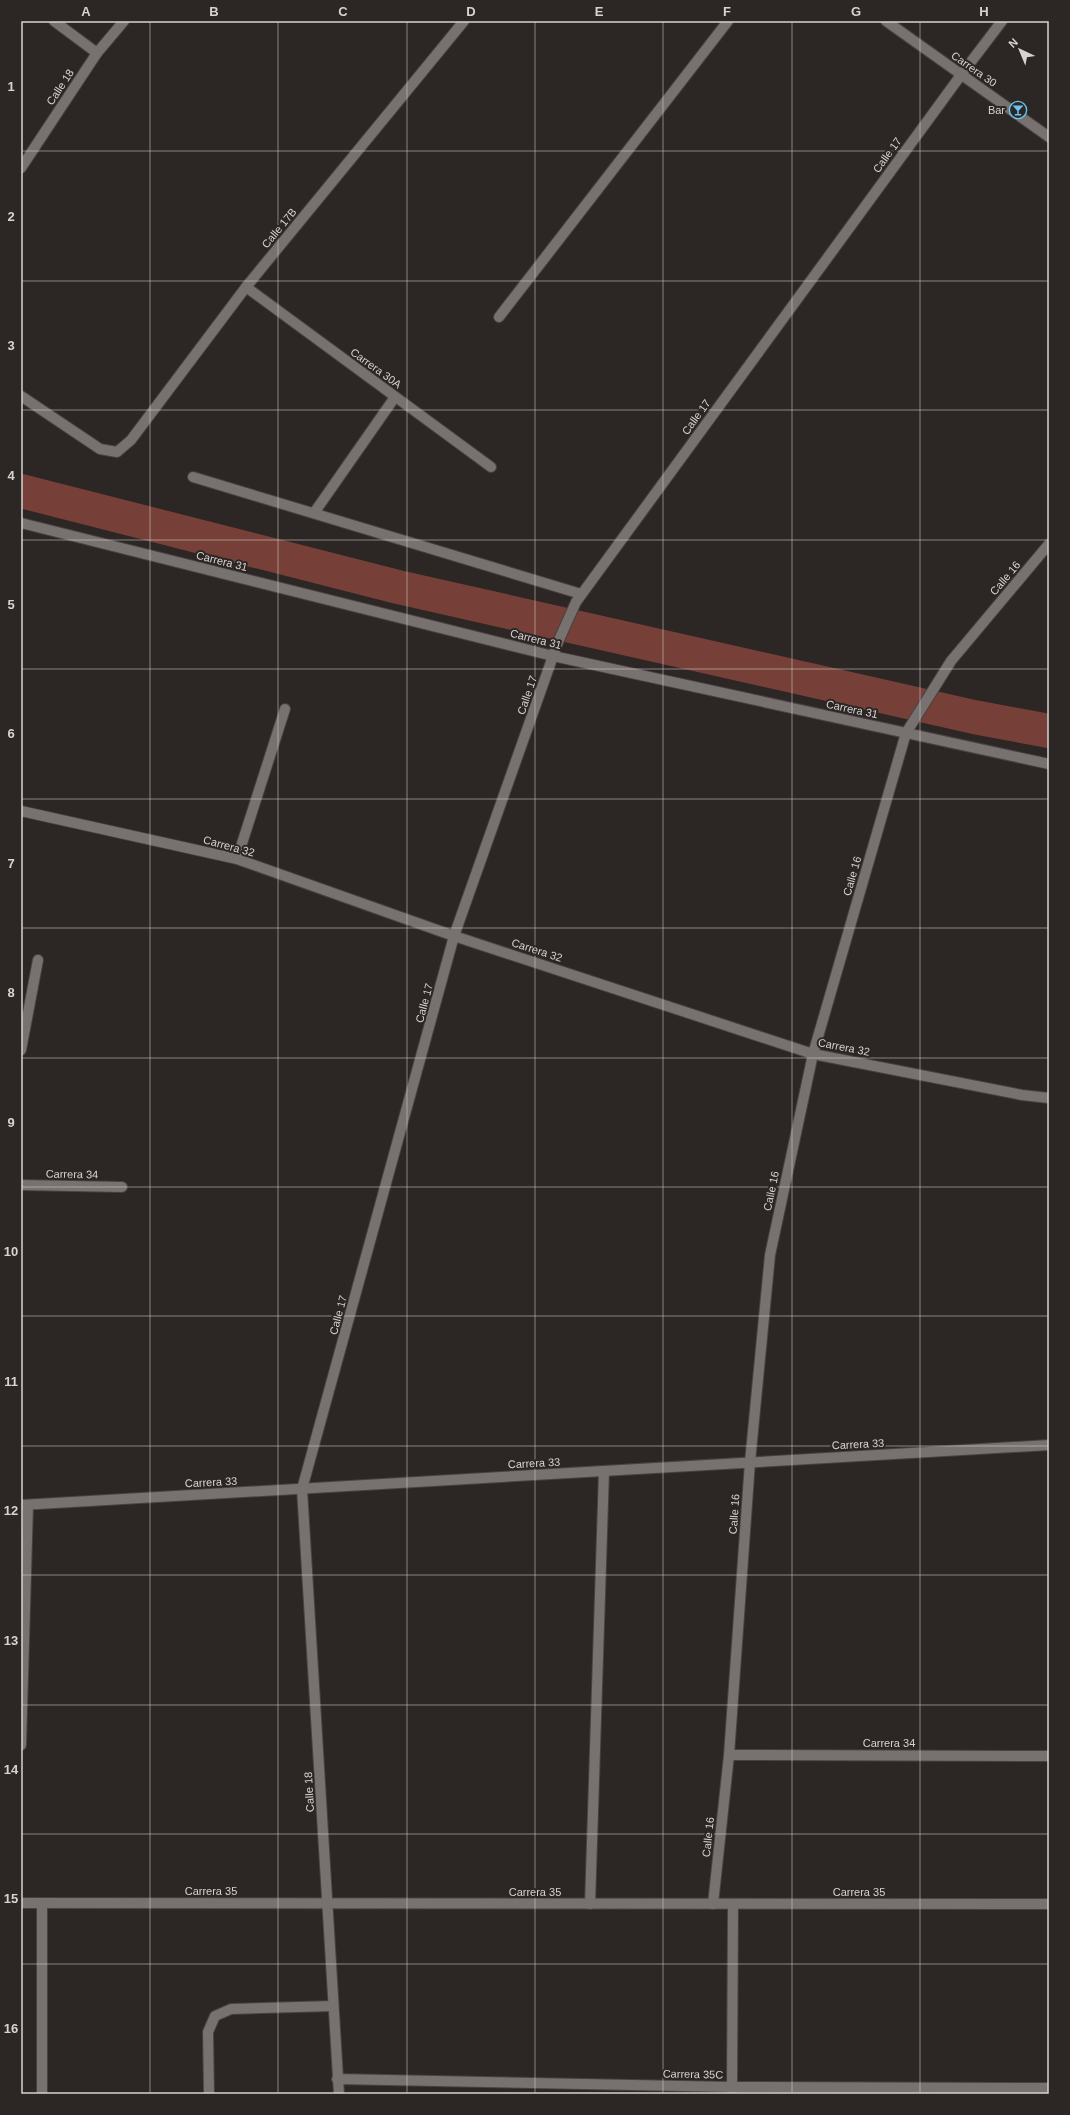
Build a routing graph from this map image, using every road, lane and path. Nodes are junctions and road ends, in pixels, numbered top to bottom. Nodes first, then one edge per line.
1 (54, 21) edge
2 (124, 21) edge
3 (464, 21) edge
4 (728, 21) edge
5 (886, 21) edge
6 (1002, 21) edge
7 (97, 53) junction
8 (960, 75) junction
9 (1049, 137) edge
10 (21, 168) edge
11 (246, 288) junction
12 (499, 317) dead end
13 (21, 396) edge
14 (395, 397) junction
15 (491, 467) dead end
16 (193, 477) dead end
17 (314, 513) junction
18 (21, 522) edge
19 (1049, 544) edge
20 (579, 598) junction
21 (553, 656) junction
22 (285, 709) dead end
23 (906, 733) junction
24 (1049, 764) edge
25 (21, 811) edge
26 (237, 859) junction
27 (454, 936) junction
28 (38, 960) dead end
29 (21, 1050) edge
30 (813, 1054) junction
31 (1049, 1098) edge
32 (21, 1185) edge
33 (122, 1187) dead end
34 (1049, 1445) edge
35 (750, 1462) junction
36 (604, 1471) junction
37 (302, 1489) junction
38 (24, 1505) edge
39 (21, 1745) edge
40 (729, 1755) junction
41 (1049, 1756) edge
42 (21, 1903) edge
43 (42, 1903) junction
44 (327, 1904) junction
45 (590, 1904) junction
46 (713, 1904) junction
47 (733, 1904) junction
48 (1049, 1904) edge
49 (333, 2006) junction
50 (338, 2079) junction
51 (1049, 2088) edge
52 (732, 2091) edge
53 (42, 2094) edge
54 (209, 2094) edge
55 (339, 2094) edge

1 - 7 street
2 - 7 street, Calle 18
3 - 11 street, Calle 17B
4 - 12 street
5 - 8 street, Carrera 30
6 - 8 street, Calle 17
7 - 10 street, Calle 18
8 - 9 street, Carrera 30
8 - 20 street, Calle 17
11 - 13 street, Calle 17B
11 - 14 street, Carrera 30A
14 - 15 street, Carrera 30A
14 - 17 street
16 - 17 street
17 - 20 street
18 - 21 street, Carrera 31
19 - 23 street, Calle 16
20 - 21 street, Calle 17
21 - 23 street, Carrera 31
21 - 27 street, Calle 17
22 - 26 street
23 - 24 street, Carrera 31
23 - 30 street, Calle 16
25 - 26 street, Carrera 32
26 - 27 street, Carrera 32
27 - 30 street, Carrera 32
27 - 37 street, Calle 17
28 - 29 street
30 - 31 street, Carrera 32
30 - 35 street, Calle 16
32 - 33 street, Carrera 34
34 - 35 street, Carrera 33
35 - 36 street, Carrera 33
35 - 40 street, Calle 16
36 - 37 street, Carrera 33
36 - 45 street
37 - 38 street, Carrera 33
37 - 44 street, Calle 18
38 - 39 street
40 - 41 street, Carrera 34
40 - 46 street, Calle 16
42 - 43 street, Carrera 35
43 - 44 street, Carrera 35
43 - 53 street
44 - 45 street, Carrera 35
44 - 49 street, Calle 18
45 - 46 street, Carrera 35
46 - 47 street, Carrera 35
47 - 48 street, Carrera 35
47 - 52 street
49 - 50 street, Calle 18
49 - 54 street
50 - 52 street, Carrera 35C
50 - 55 street, Calle 18
51 - 52 street, Carrera 35C

